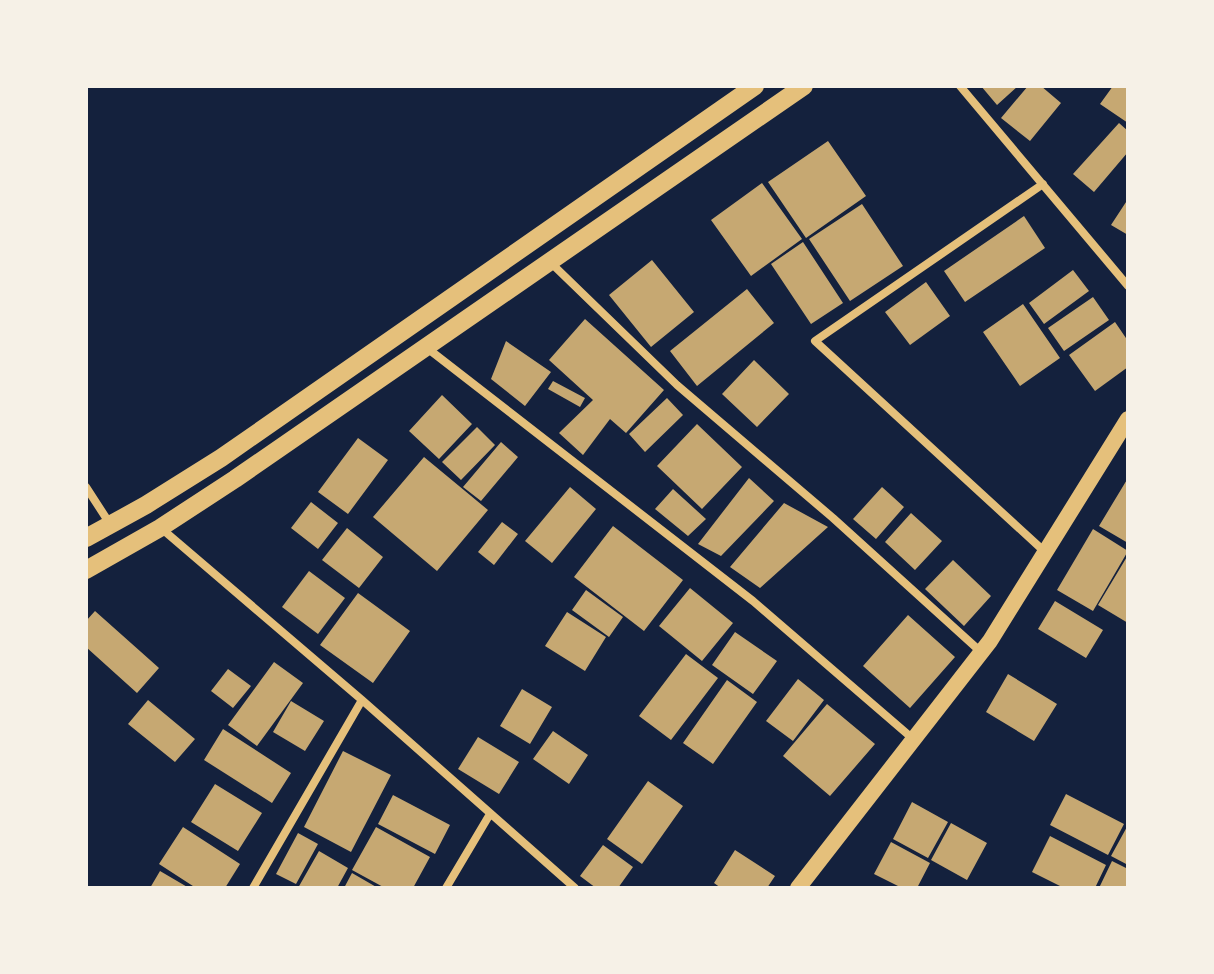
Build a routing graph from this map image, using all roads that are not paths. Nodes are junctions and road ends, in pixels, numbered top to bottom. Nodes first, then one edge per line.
1 (755, 86) edge
2 (804, 86) edge
3 (960, 86) edge
4 (1043, 184) junction
5 (550, 262) junction
6 (1128, 286) edge
7 (427, 348) junction
8 (1128, 419) edge
9 (86, 487) edge
10 (110, 524) junction
11 (160, 528) junction
12 (86, 538) edge
13 (1045, 552) junction
14 (86, 570) edge
15 (981, 653) junction
16 (362, 700) junction
17 (912, 738) junction
18 (490, 814) junction
19 (253, 888) edge
20 (446, 888) edge
21 (575, 888) edge
22 (798, 888) edge

1 - 10 main road
2 - 5 main road
3 - 4 street
4 - 6 street
4 - 13 street
5 - 7 main road
5 - 15 street
7 - 11 main road
7 - 17 street
8 - 13 main road
9 - 10 street
10 - 12 main road
11 - 14 main road
11 - 16 street
13 - 15 main road
15 - 17 main road
16 - 18 street
16 - 19 street
17 - 22 main road
18 - 20 street
18 - 21 street

